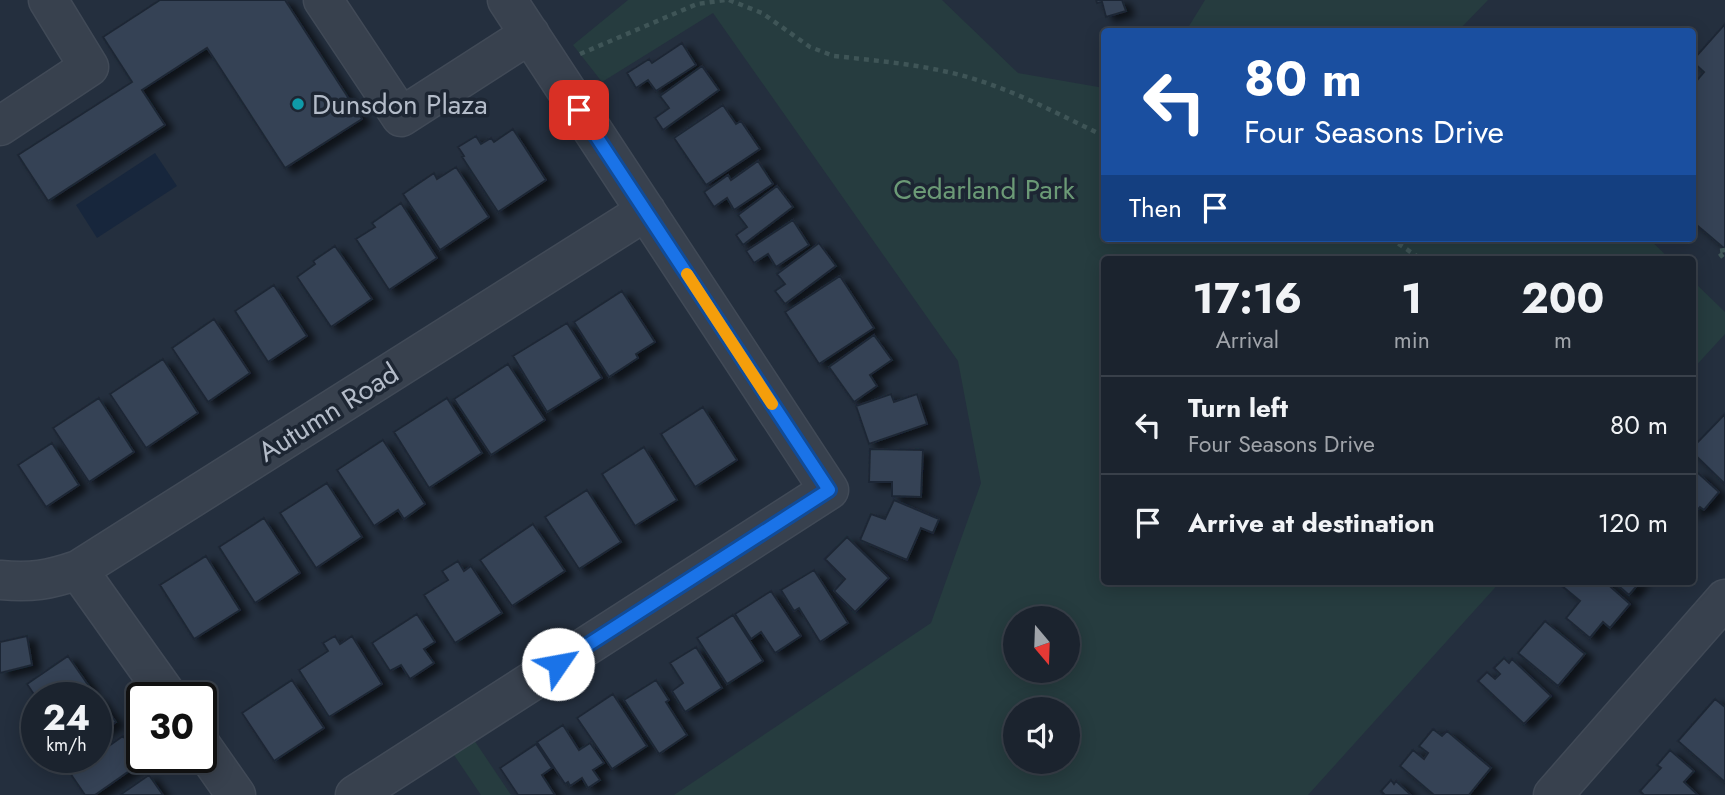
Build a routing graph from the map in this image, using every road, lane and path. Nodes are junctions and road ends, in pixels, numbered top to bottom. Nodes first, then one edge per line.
1 (323, 0) edge
2 (507, 0) edge
3 (727, 0) edge
4 (60, 4) edge
5 (530, 34) junction
6 (552, 69) junction
7 (0, 127) edge
8 (1101, 135) edge
9 (646, 211) junction
10 (1396, 242) edge
11 (1725, 250) edge
12 (1417, 256) edge
13 (1725, 260) edge
14 (78, 570) junction
15 (0, 580) edge
16 (1725, 599) edge
17 (158, 682) edge
18 (217, 768) edge
19 (1565, 791) edge
20 (236, 795) edge
21 (355, 795) edge

1 - 5 street
2 - 5 street
3 - 6 path
3 - 8 path
4 - 7 street
5 - 6 street
6 - 9 street
9 - 14 street, Autumn Road
9 - 21 street
10 - 12 path
11 - 13 path
14 - 15 street, Autumn Road
14 - 17 street
16 - 19 street
18 - 20 street

